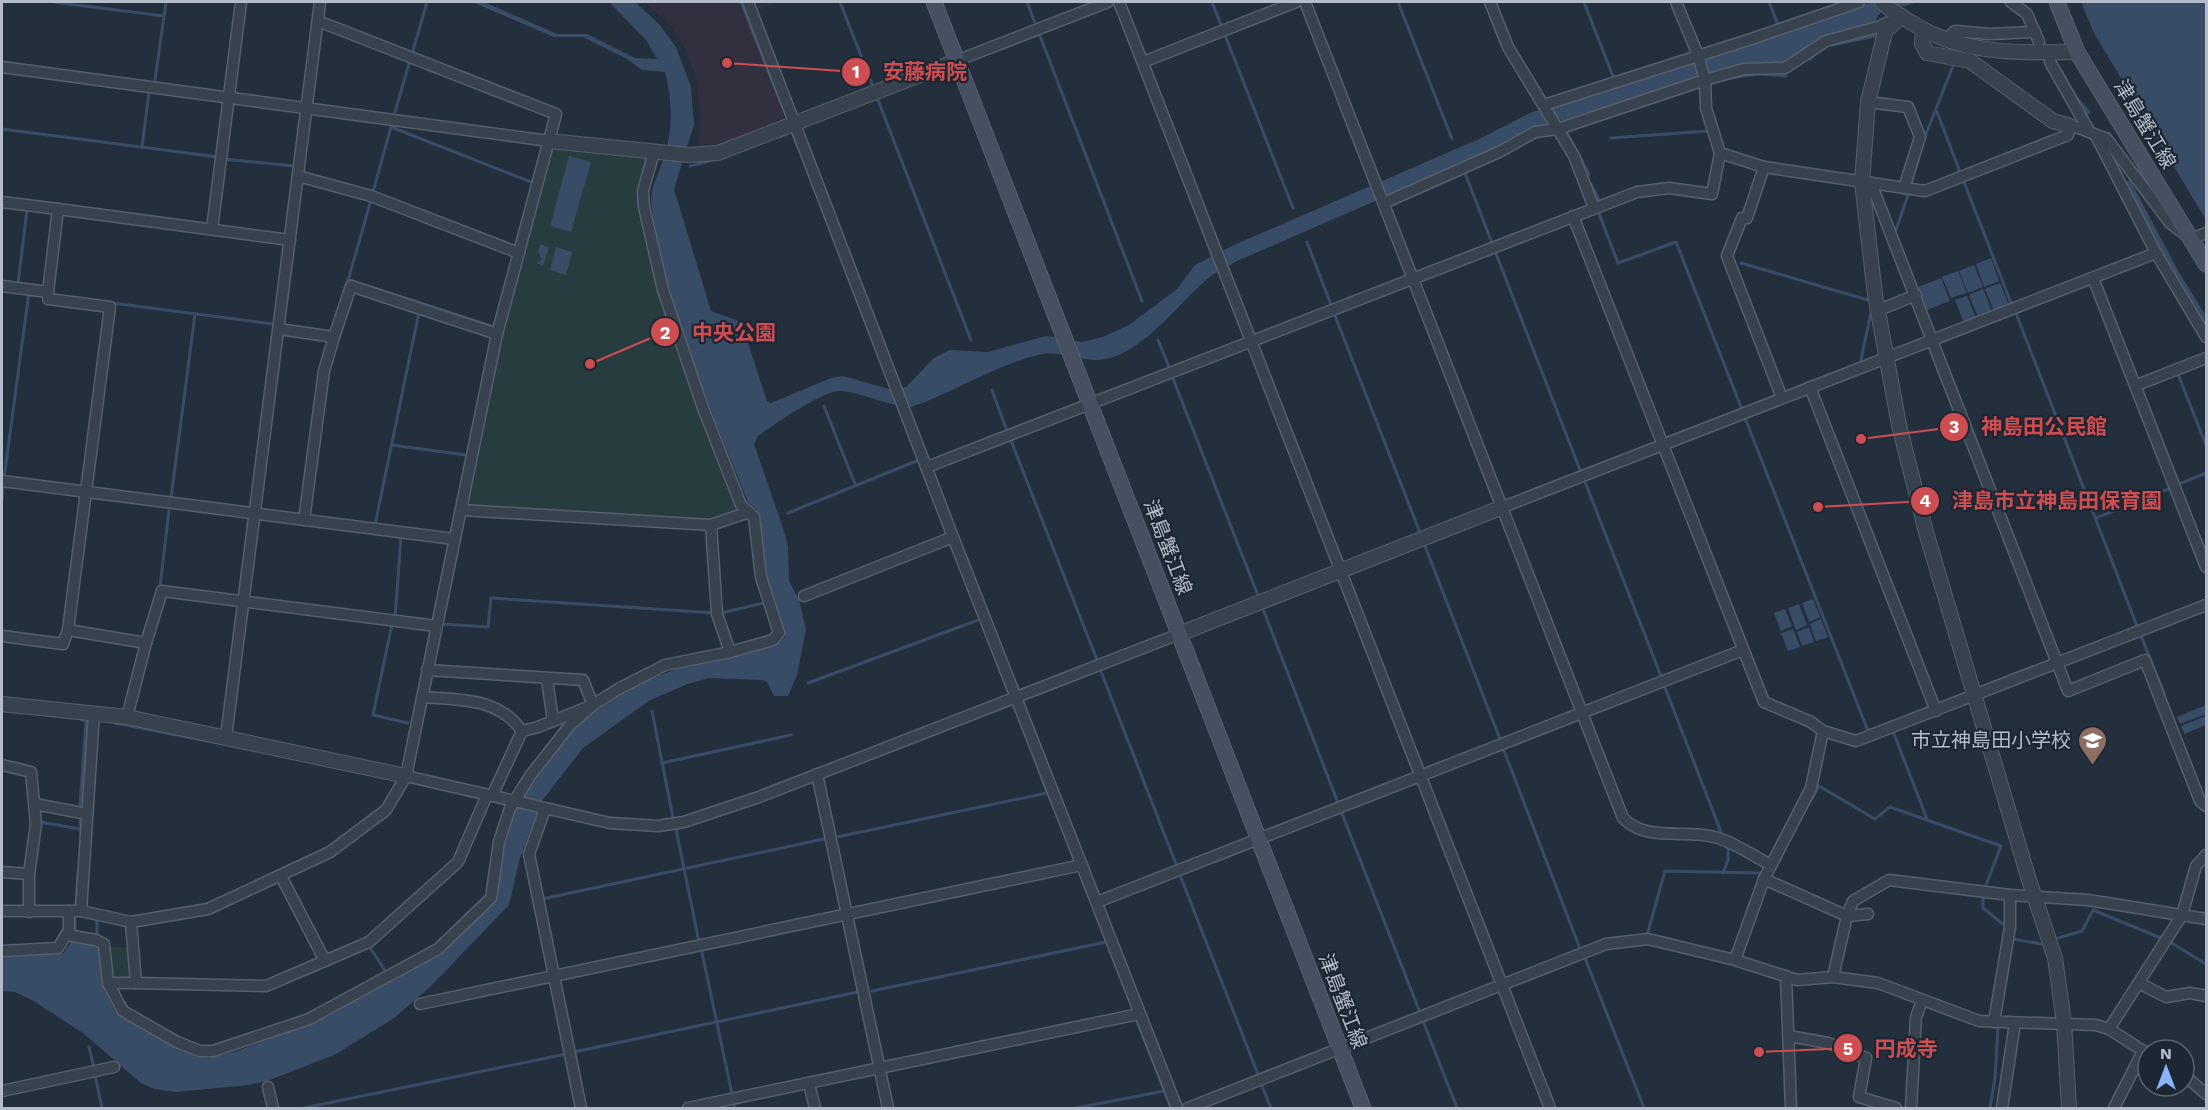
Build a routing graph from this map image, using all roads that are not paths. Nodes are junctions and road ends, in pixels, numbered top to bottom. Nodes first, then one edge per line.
1 (241, 2) edge
2 (320, 2) edge
3 (748, 2) edge
4 (934, 2) edge
5 (1108, 2) edge
6 (1119, 2) edge
7 (1296, 2) edge
8 (1305, 2) edge
9 (1490, 2) edge
10 (1676, 2) edge
11 (1859, 2) edge
12 (1882, 2) edge
13 (2011, 2) edge
14 (2057, 2) edge
15 (1897, 14) junction
16 (318, 21) junction
17 (1923, 30) junction
18 (1945, 40) junction
19 (2077, 52) junction
20 (1698, 55) junction
21 (956, 61) junction
22 (1143, 62) junction
23 (2050, 62) dead end
24 (2, 67) edge
25 (1705, 80) junction
26 (229, 97) junction
27 (1868, 102) junction
28 (1544, 106) junction
29 (306, 108) junction
30 (791, 125) junction
31 (2070, 126) junction
32 (1557, 128) junction
33 (2092, 133) junction
34 (549, 141) junction
35 (658, 153) junction
36 (1720, 153) junction
37 (1764, 167) junction
38 (298, 176) junction
39 (1867, 183) junction
40 (1904, 188) junction
41 (1383, 201) junction
42 (2, 202) edge
43 (1594, 208) junction
44 (58, 209) junction
45 (1572, 216) junction
46 (213, 229) junction
47 (2201, 235) edge
48 (290, 240) junction
49 (519, 253) junction
50 (2156, 253) junction
51 (2206, 264) edge
52 (1413, 278) junction
53 (2093, 278) junction
54 (2, 286) edge
55 (48, 292) junction
56 (1916, 295) junction
57 (1879, 310) junction
58 (279, 329) junction
59 (497, 334) junction
60 (334, 337) junction
61 (2206, 337) edge
62 (1252, 340) junction
63 (1932, 340) junction
64 (1886, 358) junction
65 (2206, 358) edge
66 (2137, 385) junction
67 (1810, 387) junction
68 (1782, 398) junction
69 (1090, 404) junction
70 (1662, 445) junction
71 (927, 467) junction
72 (2, 481) edge
73 (87, 492) junction
74 (1503, 507) junction
75 (461, 510) junction
76 (749, 512) junction
77 (255, 514) junction
78 (304, 520) junction
79 (711, 525) junction
80 (953, 537) junction
81 (454, 539) junction
82 (2206, 567) edge
83 (1340, 570) junction
84 (804, 596) dead end
85 (243, 601) junction
86 (2206, 605) edge
87 (436, 626) junction
88 (68, 630) junction
89 (1179, 634) junction
90 (2, 636) edge
91 (146, 643) junction
92 (1743, 650) junction
93 (730, 652) junction
94 (2058, 662) junction
95 (427, 670) junction
96 (547, 679) junction
97 (1016, 696) junction
98 (1973, 696) junction
99 (422, 697) junction
100 (2, 704) edge
101 (593, 705) junction
102 (1936, 711) junction
103 (1581, 712) junction
104 (94, 713) junction
105 (127, 717) junction
106 (553, 721) junction
107 (522, 731) junction
108 (1823, 731) junction
109 (226, 737) junction
110 (2, 765) edge
111 (817, 774) junction
112 (406, 776) junction
113 (1420, 776) junction
114 (489, 796) junction
115 (515, 802) junction
116 (35, 804) junction
117 (2206, 806) edge
118 (543, 809) junction
119 (87, 814) junction
120 (1258, 839) junction
121 (2206, 855) edge
122 (1771, 865) junction
123 (1079, 866) junction
124 (2, 872) edge
125 (29, 874) junction
126 (281, 876) junction
127 (1764, 879) junction
128 (2010, 894) junction
129 (2034, 896) junction
130 (1097, 902) junction
131 (2, 911) edge
132 (75, 911) junction
133 (29, 912) junction
134 (848, 914) junction
135 (1868, 914) dead end
136 (2182, 915) junction
137 (1847, 916) junction
138 (2206, 919) edge
139 (131, 921) junction
140 (67, 935) junction
141 (2, 951) edge
142 (1735, 960) junction
143 (325, 961) junction
144 (554, 976) junction
145 (1786, 976) junction
146 (1833, 977) junction
147 (108, 983) junction
148 (136, 983) junction
149 (2139, 983) junction
150 (1502, 984) junction
151 (2206, 996) edge
152 (1922, 1001) junction
153 (420, 1004) dead end
154 (1136, 1014) junction
155 (1994, 1022) junction
156 (2064, 1022) junction
157 (2015, 1023) junction
158 (2109, 1029) junction
159 (1789, 1036) junction
160 (2136, 1047) edge
161 (1340, 1049) junction
162 (114, 1067) dead end
163 (880, 1068) junction
164 (2136, 1070) edge
165 (809, 1084) junction
166 (268, 1087) dead end
167 (2, 1091) edge
168 (273, 1108) edge
169 (581, 1108) edge
170 (688, 1108) edge
171 (815, 1108) edge
172 (888, 1108) edge
173 (1177, 1108) edge
174 (1188, 1108) edge
175 (1363, 1108) edge
176 (1551, 1108) edge
177 (1791, 1108) edge
178 (1896, 1108) edge
179 (1911, 1108) edge
180 (2002, 1108) edge
181 (2069, 1108) edge
182 (2114, 1108) edge

1 - 26 street
2 - 16 street
3 - 30 street
4 - 21 main road, 津島蟹江線
5 - 21 street
6 - 22 street
7 - 22 street
8 - 41 street
9 - 28 street
10 - 20 street
11 - 20 street
12 - 15 street
13 - 18 street
14 - 19 main road, 津島蟹江線
15 - 17 street
15 - 25 street
15 - 27 street
16 - 29 street
16 - 34 street
17 - 18 street
17 - 31 street
18 - 19 street
19 - 47 main road, 津島蟹江線
20 - 25 street
20 - 28 street
21 - 30 street
21 - 69 main road, 津島蟹江線
22 - 62 street
23 - 33 street
24 - 26 street
25 - 32 street
25 - 36 street
26 - 29 street
26 - 46 street
27 - 39 street
27 - 40 street
28 - 32 street
29 - 34 street
29 - 38 street
30 - 35 street
30 - 71 street
31 - 33 street
31 - 40 street
32 - 41 street
32 - 43 street
33 - 47 street
33 - 50 street
34 - 35 street
34 - 49 street
35 - 76 street
36 - 37 street
36 - 43 street
37 - 39 street
37 - 68 street
38 - 48 street
38 - 49 street
39 - 40 street
39 - 56 street
39 - 57 street
41 - 52 street
42 - 44 street
43 - 45 street
44 - 46 street
44 - 55 street
45 - 52 street
45 - 70 street
46 - 48 street
47 - 51 main road, 津島蟹江線
48 - 58 street
49 - 59 street
50 - 53 street
50 - 61 street
52 - 62 street
52 - 74 street
53 - 63 street
53 - 66 street
54 - 55 street
55 - 73 street
56 - 57 street
56 - 63 street
57 - 64 street
58 - 60 street
58 - 77 street
59 - 60 street
59 - 75 street
60 - 78 street
62 - 69 street
62 - 83 street
63 - 64 street
63 - 94 street
64 - 67 street
64 - 98 street
65 - 66 street
66 - 82 street
67 - 68 street
67 - 102 street
68 - 70 street
69 - 71 street
69 - 89 main road, 津島蟹江線
70 - 74 street
70 - 92 street
71 - 80 street
72 - 73 street
73 - 77 street
73 - 88 street
74 - 83 street
74 - 103 street
75 - 79 street
75 - 81 street
76 - 79 street
76 - 93 street
77 - 78 street
77 - 85 street
78 - 81 street
79 - 93 street
80 - 84 street
80 - 97 street
81 - 87 street
83 - 89 street
83 - 113 street
85 - 87 street
85 - 91 street
85 - 109 street
86 - 94 street
87 - 95 street
88 - 90 street
88 - 91 street
89 - 97 street
89 - 120 main road, 津島蟹江線
91 - 105 street
92 - 103 street
92 - 108 street
93 - 101 street
94 - 98 street
94 - 117 street
95 - 96 street
95 - 99 street
96 - 101 street
96 - 106 street
97 - 111 street
97 - 123 street
98 - 102 street
98 - 129 street
99 - 107 street
99 - 112 street
100 - 104 street
101 - 106 street
101 - 115 street
102 - 108 street
103 - 113 street
103 - 122 street
104 - 105 street
104 - 119 street
105 - 109 street
106 - 107 street
107 - 114 street
108 - 122 street
109 - 112 street
110 - 116 street
111 - 118 street
111 - 134 street
112 - 114 street
112 - 126 street
113 - 120 street
113 - 150 street
114 - 115 street
114 - 143 street
115 - 118 street
115 - 147 street
116 - 119 street
116 - 125 street
118 - 144 street
119 - 132 street
120 - 130 street
120 - 161 main road, 津島蟹江線
121 - 136 street
122 - 127 street
123 - 130 street
123 - 134 street
124 - 125 street
125 - 133 street
126 - 139 street
126 - 143 street
127 - 137 street
127 - 142 street
128 - 129 street
128 - 137 street
128 - 155 street
129 - 136 street
129 - 156 street
130 - 154 street
131 - 133 street
132 - 133 street
132 - 139 street
132 - 140 street
134 - 144 street
134 - 163 street
135 - 137 street
136 - 138 street
136 - 149 street
137 - 146 street
139 - 148 street
140 - 141 street
140 - 147 street
142 - 145 street
142 - 150 street
143 - 148 street
144 - 153 street
144 - 169 street
145 - 146 street
145 - 159 street
146 - 152 street
147 - 148 street
149 - 151 street
149 - 158 street
150 - 161 street
150 - 176 street
152 - 155 street
152 - 179 street
154 - 163 street
154 - 173 street
155 - 157 street
156 - 157 street
156 - 158 street
156 - 181 street
157 - 180 street
158 - 160 street
159 - 177 street
159 - 178 street
161 - 174 street
161 - 175 main road, 津島蟹江線
162 - 167 street
163 - 165 street
163 - 172 street
164 - 182 street
165 - 170 street
165 - 171 street
166 - 168 street

